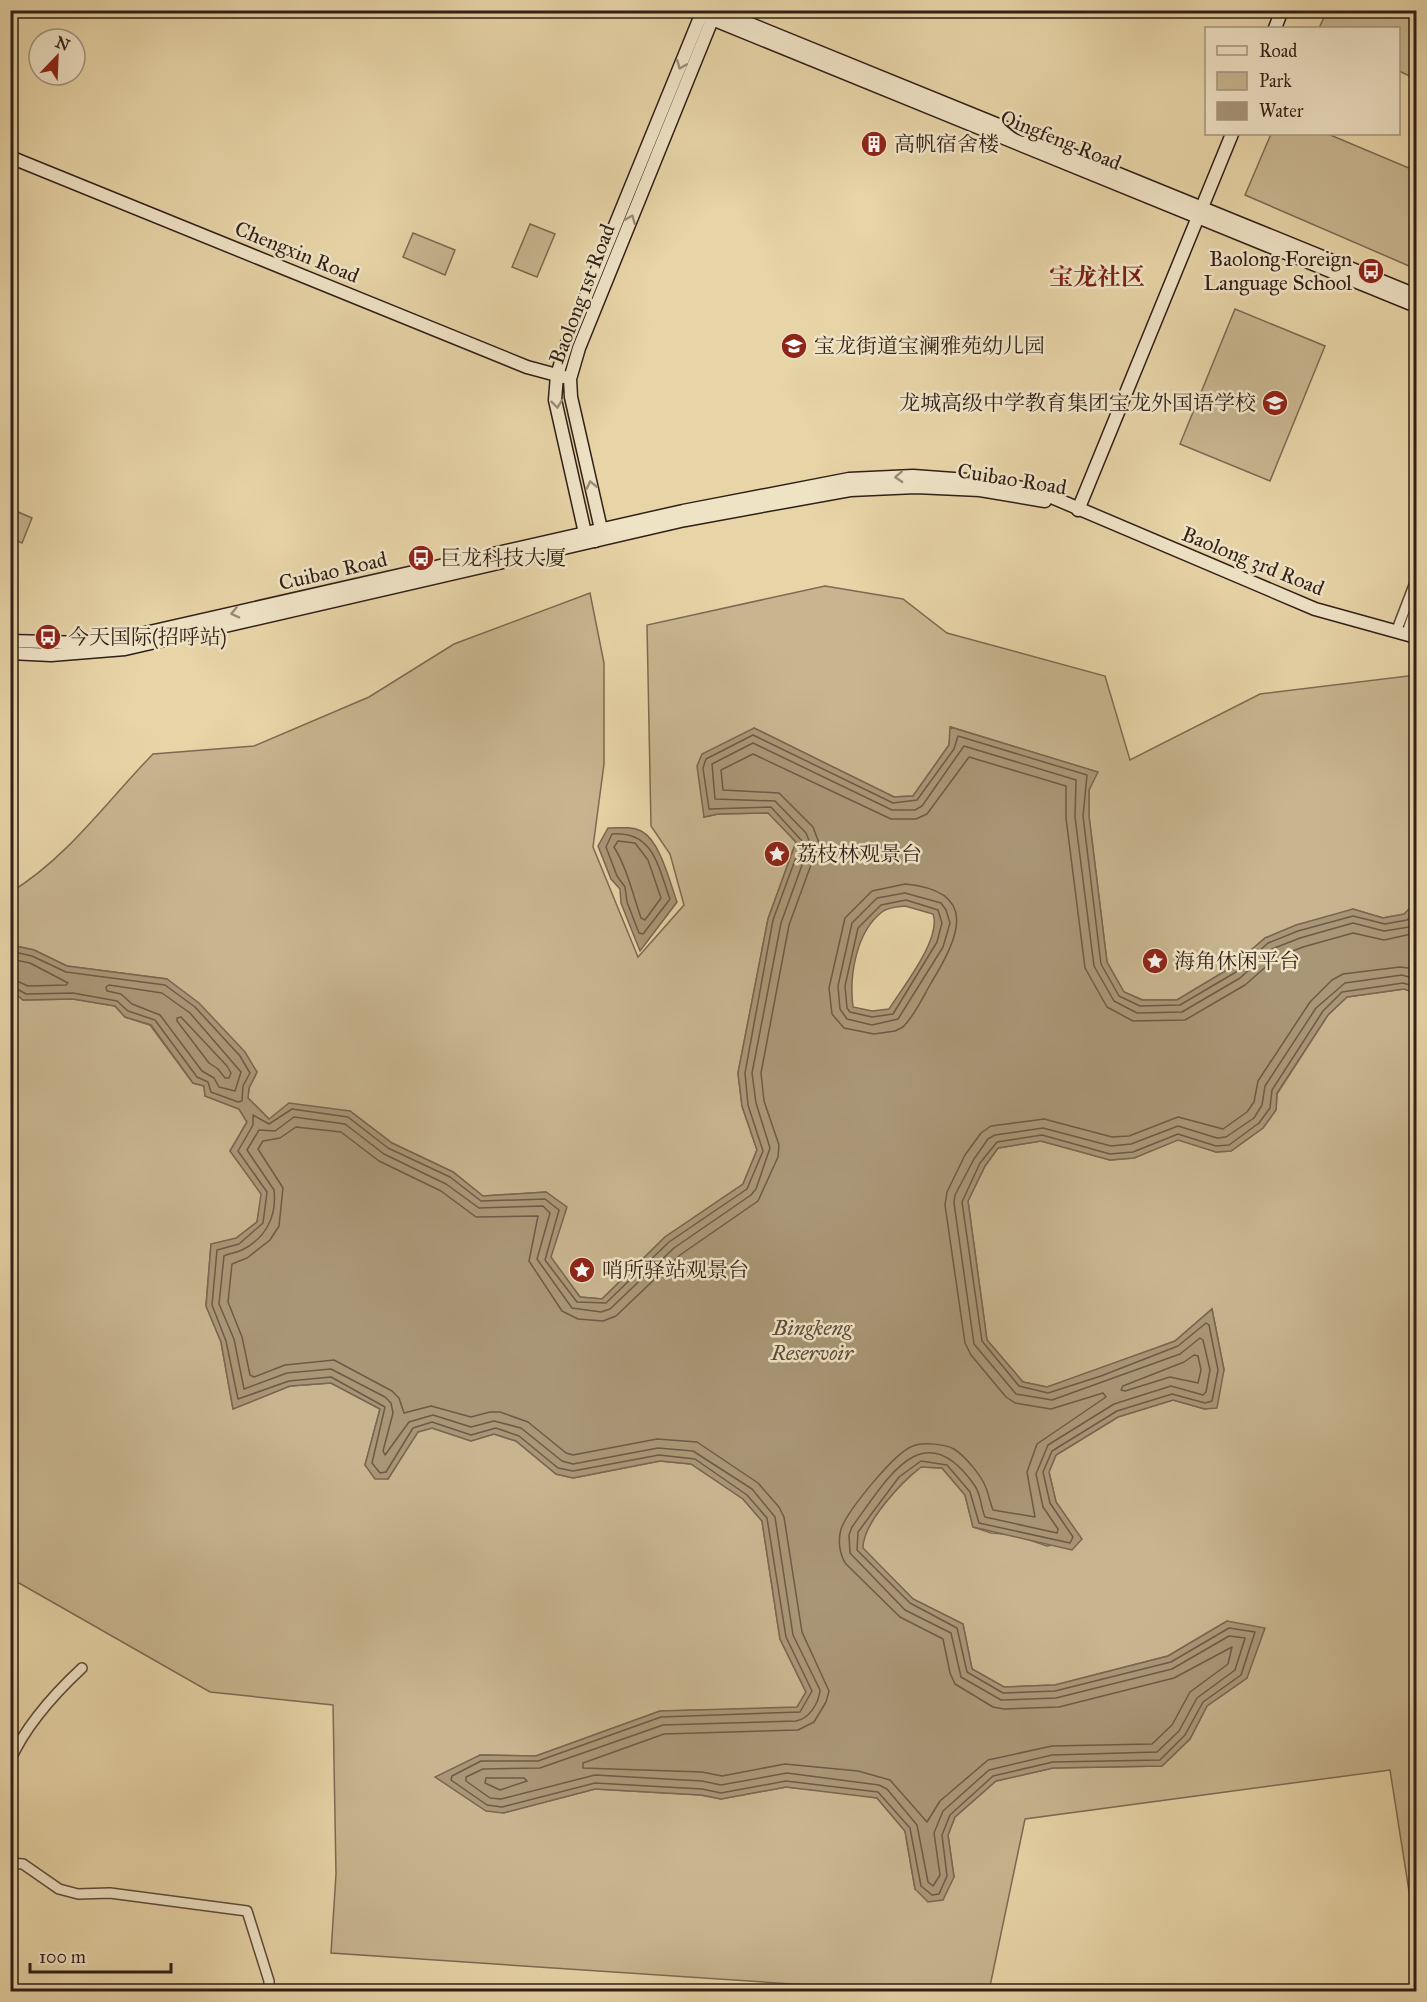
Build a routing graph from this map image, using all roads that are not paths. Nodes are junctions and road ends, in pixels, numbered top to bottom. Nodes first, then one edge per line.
1 (1282, 10) edge
2 (706, 13) edge
3 (1275, 27) edge
4 (1232, 135) edge
5 (10, 157) edge
6 (1199, 212) junction
7 (1416, 295) edge
8 (1416, 306) edge
9 (557, 375) junction
10 (570, 379) junction
11 (1078, 510) junction
12 (594, 534) junction
13 (1416, 580) edge
14 (1416, 607) edge
15 (1406, 634) edge
16 (10, 641) edge
17 (10, 653) edge
18 (82, 1668) dead end
19 (10, 1761) edge
20 (10, 1863) edge
21 (269, 1992) edge

1 - 3 street
2 - 6 street, Qingfeng Road
2 -> 9 street, Baolong 1st Road
10 -> 2 street, Baolong 1st Road
4 - 6 street
5 - 9 street, Chengxin Road
6 - 7 street, Qingfeng Road
6 - 8 street, Qingfeng Road
6 - 11 street
9 - 10 street, Chengxin Road
9 -> 12 street, Baolong 1st Road
12 -> 10 street, Baolong 1st Road
11 - 12 street, Cuibao Road
11 - 15 street, Baolong 3rd Road
12 -> 16 street, Cuibao Road
12 - 17 street, Cuibao Road
13 - 15 street
14 - 15 street
18 - 19 street
20 - 21 street

